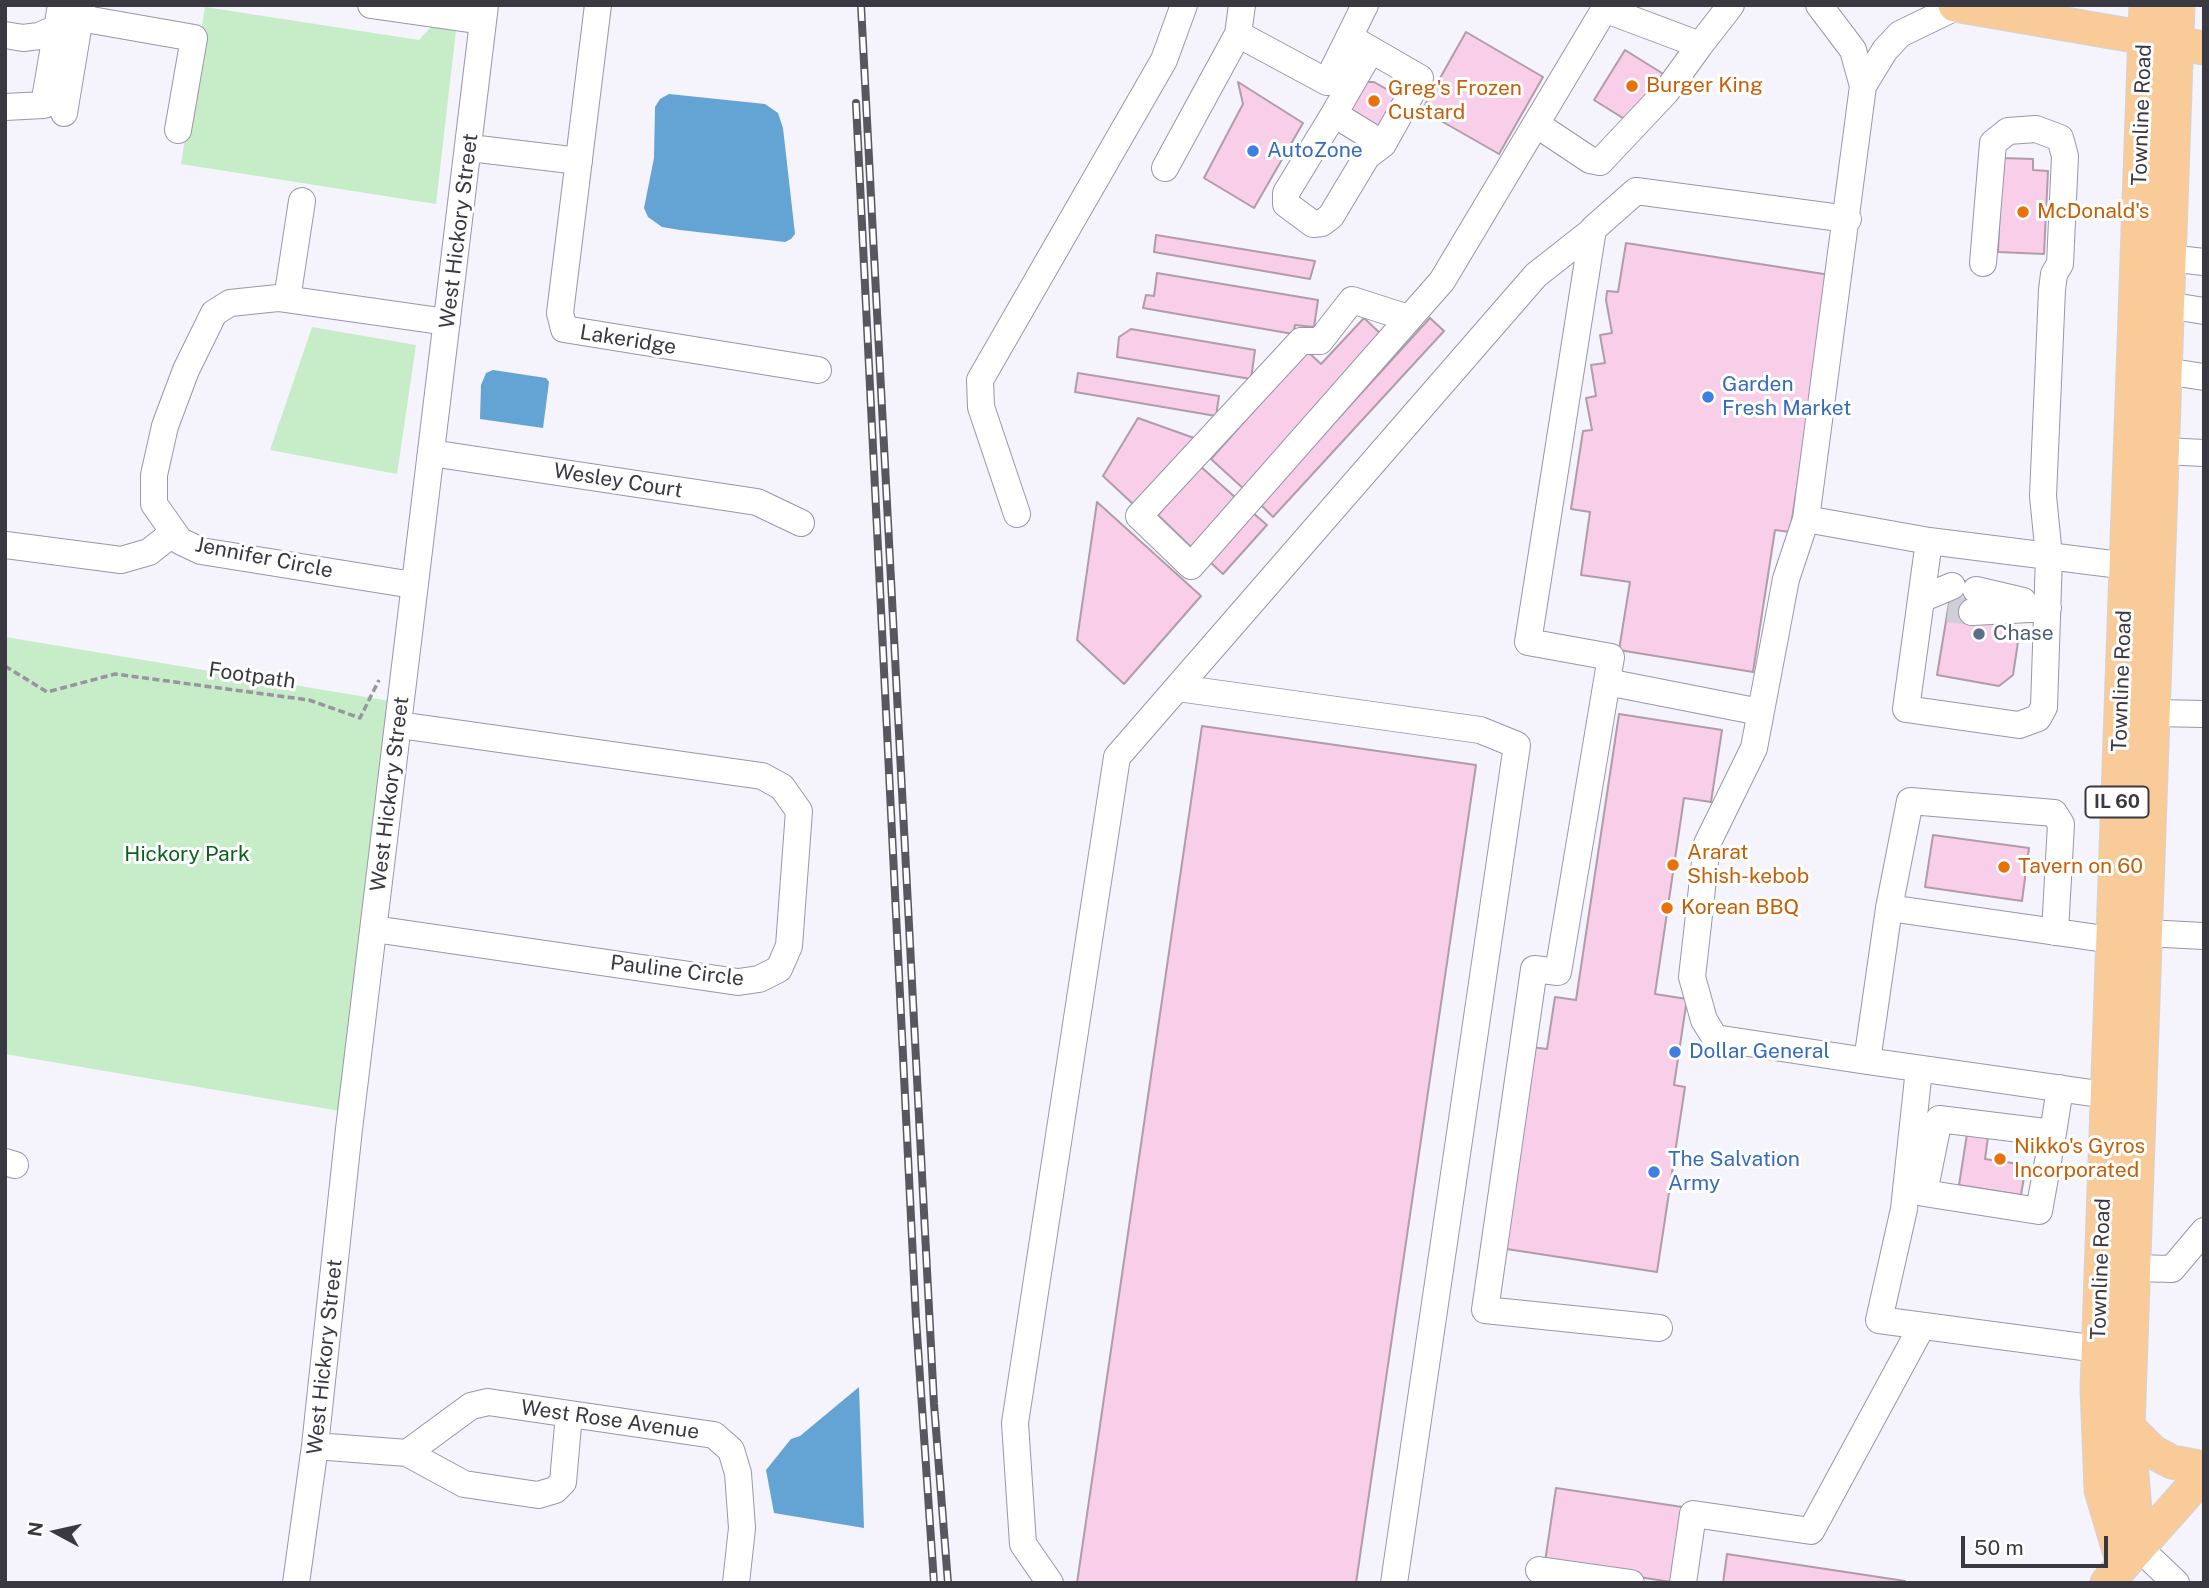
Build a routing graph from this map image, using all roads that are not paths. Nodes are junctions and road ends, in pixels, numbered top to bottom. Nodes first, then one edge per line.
1 (598, 5) edge
2 (1184, 5) edge
3 (1242, 5) edge
4 (1365, 5) edge
5 (1731, 5) edge
6 (1819, 5) edge
7 (1957, 5) edge
8 (2178, 5) edge
9 (383, 6) edge
10 (1605, 7) edge
11 (2029, 10) edge
12 (484, 13) edge
13 (70, 14) edge
14 (1238, 34) junction
15 (2168, 34) edge
16 (5, 35) edge
17 (1360, 44) junction
18 (1700, 45) junction
19 (1863, 86) junction
20 (5, 107) edge
21 (64, 113) dead end
22 (1334, 114) junction
23 (1540, 117) junction
24 (178, 130) dead end
25 (1383, 144) junction
26 (470, 148) junction
27 (579, 161) junction
28 (1165, 168) dead end
29 (302, 201) dead end
30 (1848, 219) junction
31 (1592, 231) junction
32 (2168, 258) junction
33 (2204, 262) edge
34 (1988, 264) dead end
35 (287, 299) junction
36 (2167, 305) junction
37 (2204, 311) edge
38 (1408, 318) junction
39 (447, 322) junction
40 (818, 370) dead end
41 (2165, 371) junction
42 (2204, 377) edge
43 (2163, 451) junction
44 (431, 453) junction
45 (2204, 453) edge
46 (1017, 514) dead end
47 (1806, 519) junction
48 (801, 523) dead end
49 (173, 533) junction
50 (1929, 541) junction
51 (6, 545) edge
52 (2049, 556) junction
53 (2142, 568) junction
54 (414, 585) junction
55 (1921, 599) junction
56 (2048, 608) junction
57 (1606, 682) junction
58 (1178, 688) junction
59 (1760, 712) junction
60 (2153, 713) junction
61 (2204, 714) edge
62 (399, 725) junction
63 (1889, 908) junction
64 (374, 929) junction
65 (2055, 932) junction
66 (2145, 933) junction
67 (2204, 936) edge
68 (2112, 940) junction
69 (1867, 1061) junction
70 (1919, 1069) junction
71 (2060, 1088) junction
72 (2106, 1094) junction
73 (1916, 1101) junction
74 (1939, 1119) junction
75 (2053, 1133) junction
76 (2204, 1231) edge
77 (2134, 1268) junction
78 (1922, 1326) junction
79 (1659, 1328) dead end
80 (2098, 1349) junction
81 (569, 1414) junction
82 (2128, 1427) junction
83 (316, 1446) junction
84 (407, 1453) junction
85 (2204, 1468) edge
86 (2204, 1474) edge
87 (2123, 1564) edge
88 (1539, 1570) dead end
89 (296, 1583) edge
90 (736, 1583) edge
91 (1049, 1583) edge
92 (1394, 1583) edge
93 (1631, 1583) edge
94 (1683, 1583) edge
95 (2176, 1583) edge

1 - 27 street, Lakeridge
2 - 46 street
3 - 14 street
4 - 17 street
5 - 18 street
6 - 19 street
7 - 11 main road
7 - 19 street
8 - 15 main road, Townline Road / IL 60
9 - 12 street
10 - 18 street
10 - 23 street
11 - 15 main road
12 - 26 street, West Hickory Street
13 - 16 street
13 - 20 street
13 - 21 street
13 - 24 street
14 - 17 street
14 - 28 street
15 - 32 main road, Townline Road / IL 60
15 - 53 main road, Townline Road / IL 60
17 - 22 street
17 - 25 street
18 - 23 street
19 - 30 street
22 - 25 street
22 - 25 street
23 - 38 street
26 - 27 street
26 - 39 street, West Hickory Street
27 - 40 street, Lakeridge
29 - 35 street
30 - 31 street
30 - 47 street
31 - 57 street
31 - 58 street
32 - 33 street
32 - 36 main road, Townline Road / IL 60
34 - 52 street
35 - 39 street, Jennifer Circle
35 - 49 street, Jennifer Circle
36 - 37 street
36 - 41 main road, Townline Road / IL 60
38 - 38 street
39 - 44 street, West Hickory Street
41 - 42 street
41 - 43 main road, Townline Road / IL 60
43 - 45 street
43 - 53 main road, Townline Road / IL 60
44 - 48 street, Wesley Court
44 - 54 street, West Hickory Street
47 - 50 street
47 - 59 street
49 - 51 street
49 - 54 street, Jennifer Circle
50 - 52 street
50 - 55 street
52 - 53 street
52 - 56 street
53 - 60 main road, Townline Road / IL 60
53 - 68 main road, Townline Road / IL 60
54 - 62 street, West Hickory Street
55 - 56 street
55 - 56 street
57 - 59 street
57 - 79 street
58 - 91 street
58 - 92 street
59 - 69 street
60 - 61 street
60 - 66 main road, Townline Road / IL 60
62 - 64 street, West Hickory Street
62 - 64 street, Pauline Circle
63 - 65 street
63 - 65 street
63 - 69 street
64 - 83 street, West Hickory Street
65 - 68 street
66 - 67 street
66 - 77 main road, Townline Road / IL 60
68 - 72 main road, Townline Road / IL 60
69 - 70 street
70 - 71 street
70 - 73 street
71 - 72 street
71 - 75 street
72 - 80 main road, Townline Road / IL 60
73 - 74 street
73 - 78 street
74 - 75 street
74 - 75 street
76 - 77 street
77 - 82 main road, Townline Road / IL 60
78 - 80 street
78 - 94 street
80 - 87 main road, Townline Road / IL 60
81 - 84 street, West Rose Avenue
81 - 84 street
81 - 90 street, West Rose Avenue
82 - 85 main road
82 - 87 main road, Townline Road / IL 60
83 - 84 street
83 - 89 street, West Hickory Street
86 - 87 main road
87 - 95 street
88 - 93 street

